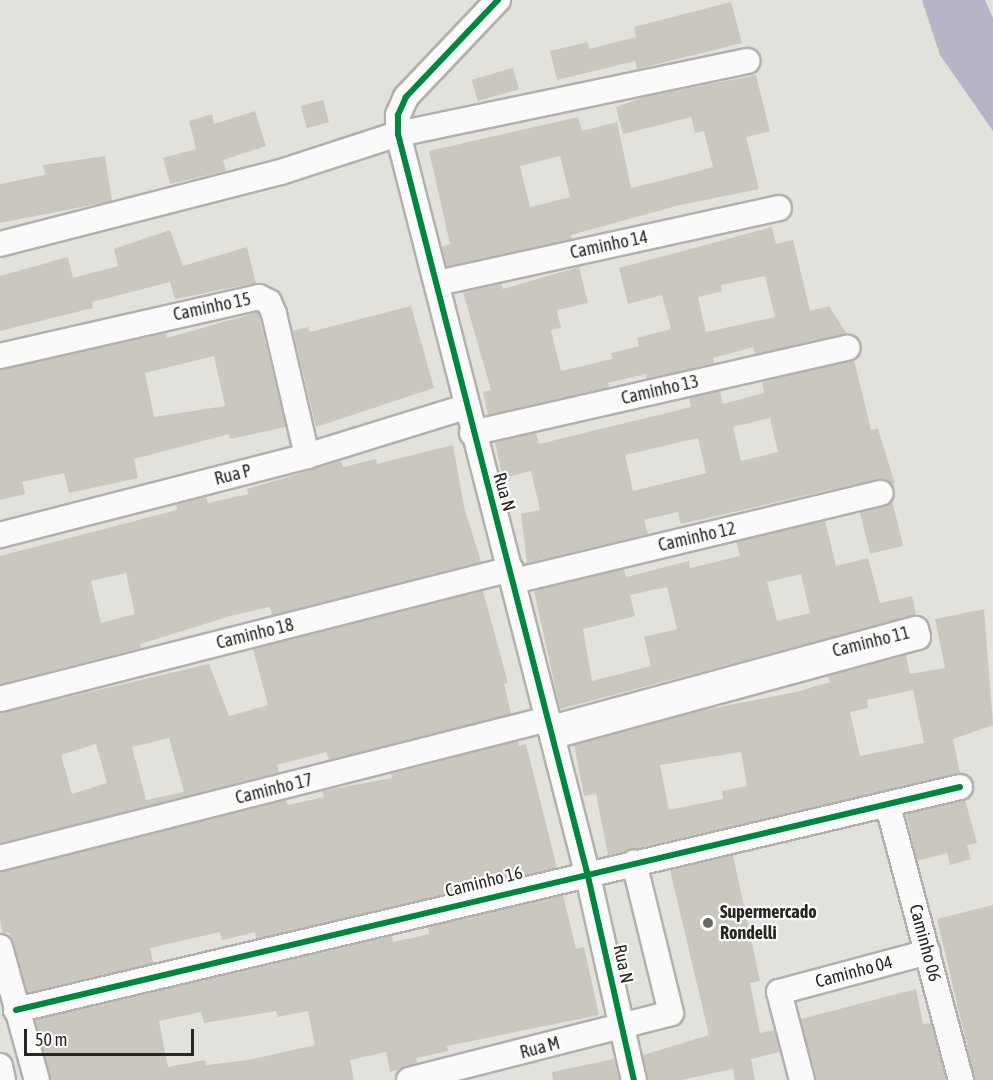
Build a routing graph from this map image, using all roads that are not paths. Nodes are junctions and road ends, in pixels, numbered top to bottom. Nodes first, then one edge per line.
1 (498, 0) edge
2 (747, 61) dead end
3 (398, 134) junction
4 (779, 208) dead end
5 (0, 244) edge
6 (438, 283) junction
7 (847, 348) dead end
8 (0, 356) edge
9 (465, 407) junction
10 (472, 433) junction
11 (307, 456) junction
12 (881, 493) dead end
13 (0, 535) edge
14 (512, 575) junction
15 (0, 699) edge
16 (549, 724) junction
17 (960, 787) dead end
18 (888, 806) junction
19 (0, 858) edge
20 (634, 862) junction
21 (587, 872) junction
22 (0, 947) edge
23 (928, 952) junction
24 (16, 1010) junction
25 (621, 1026) junction
26 (0, 1066) edge
27 (478, 1072) edge
28 (3, 1080) edge
29 (37, 1080) edge
30 (409, 1080) edge
31 (634, 1080) edge
32 (802, 1080) edge
33 (961, 1080) edge

1 - 3 street, Rua N
2 - 3 street
3 - 5 street
3 - 6 street, Rua N
4 - 6 street, Caminho 14
6 - 9 street, Rua N
7 - 10 street, Caminho 13
8 - 11 street, Caminho 15
9 - 10 street, Rua N
9 - 11 street, Rua P
10 - 14 street, Rua N
11 - 13 street, Rua P
12 - 14 street, Caminho 12
14 - 15 street, Caminho 18
14 - 16 street, Rua N
16 - 16 street, Caminho 11
16 - 19 street, Caminho 17
16 - 21 street, Rua N
17 - 18 street, Caminho 16
18 - 20 street, Caminho 16
18 - 23 street, Caminho 06
20 - 21 street, Caminho 16
20 - 25 street, Rua M
21 - 24 street, Caminho 16
21 - 25 street, Rua N
22 - 24 street
23 - 32 street, Caminho 04
23 - 33 street, Caminho 06
24 - 29 street
25 - 27 street, Rua M
25 - 31 street
26 - 28 street
27 - 30 street, Rua M

